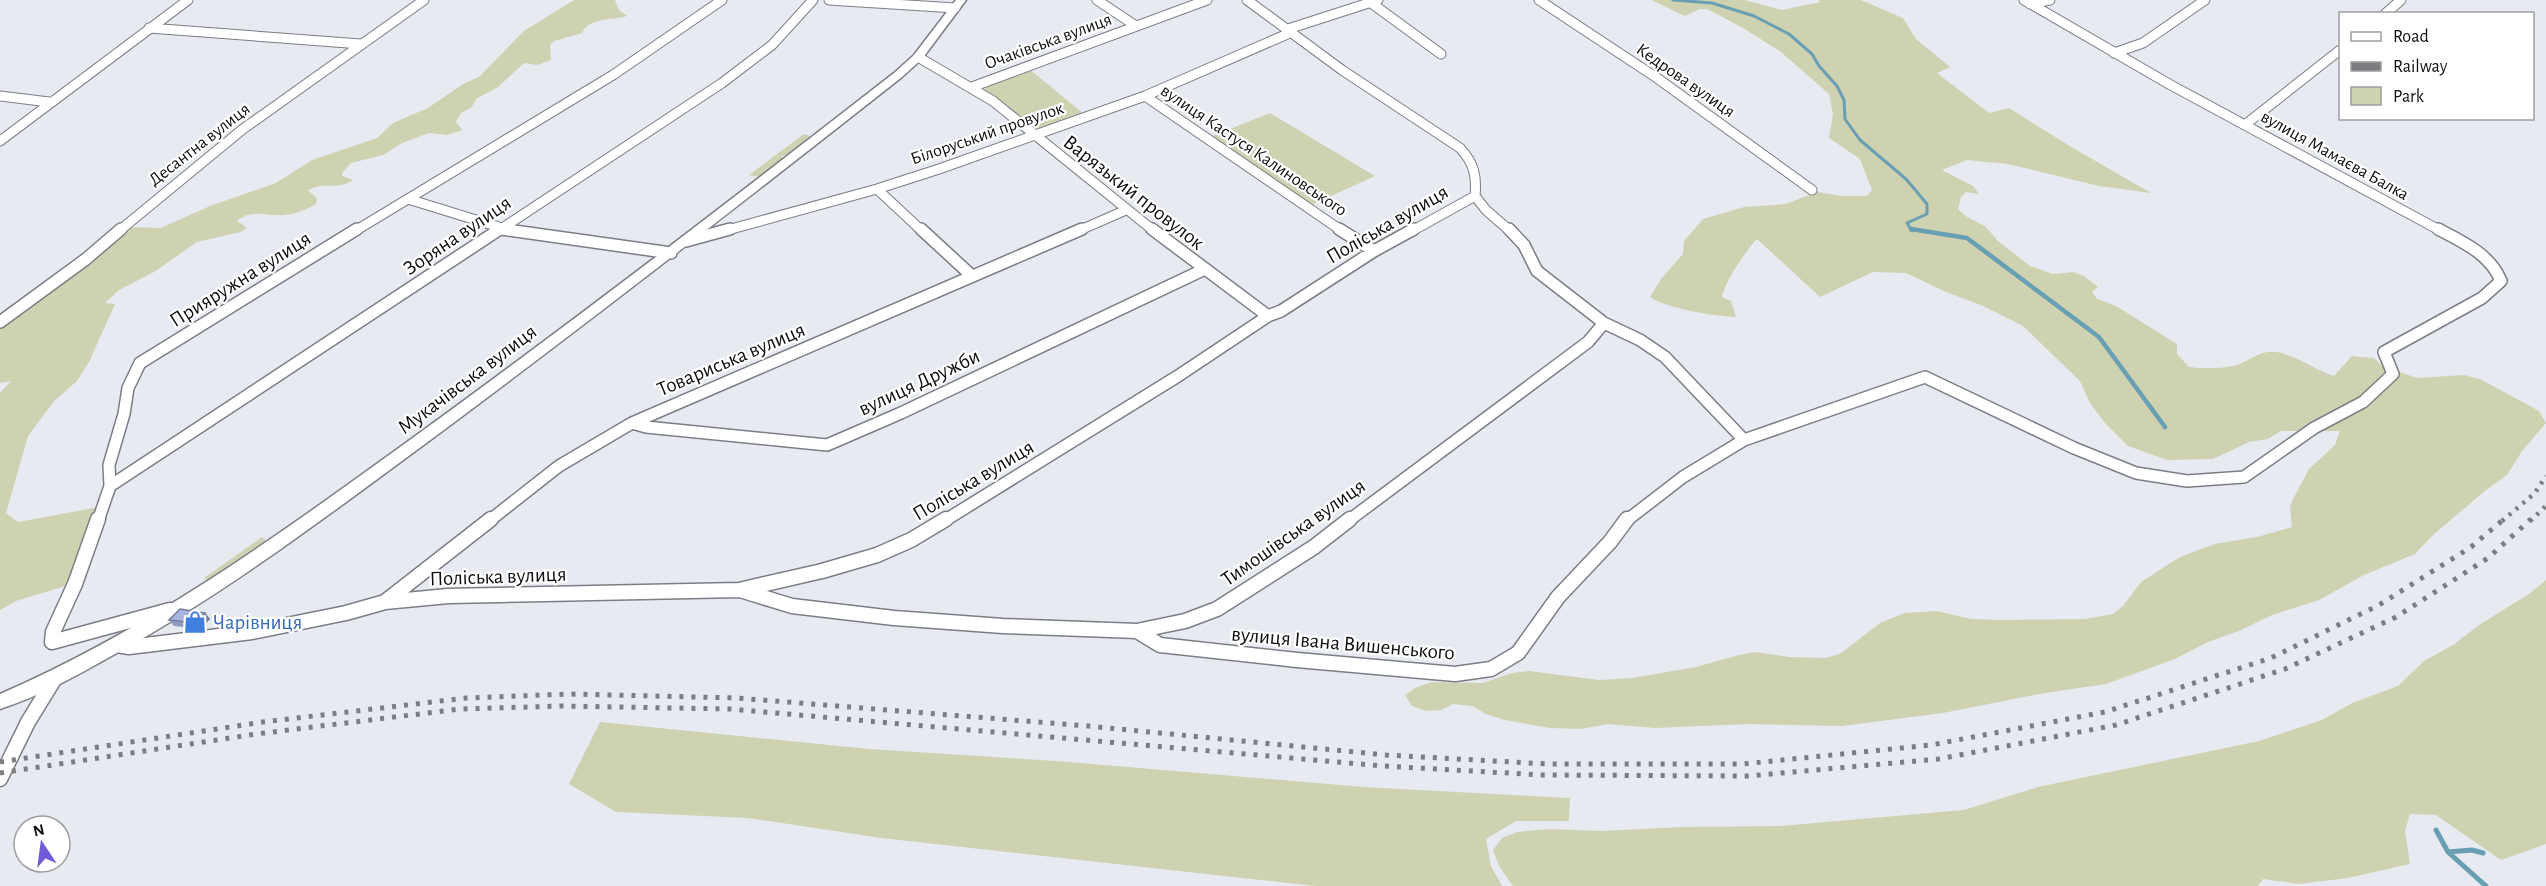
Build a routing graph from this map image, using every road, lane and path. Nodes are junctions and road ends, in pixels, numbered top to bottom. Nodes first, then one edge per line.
1 (188, 0) edge
2 (423, 0) edge
3 (722, 0) edge
4 (813, 0) edge
5 (829, 0) edge
6 (1097, 0) edge
7 (1207, 0) edge
8 (1247, 0) edge
9 (1539, 0) edge
10 (2050, 0) edge
11 (2205, 0) edge
12 (2401, 0) edge
13 (1374, 1) edge
14 (2027, 2) edge
15 (958, 4) edge
16 (2387, 12) edge
17 (1136, 26) junction
18 (148, 28) junction
19 (1290, 30) junction
20 (361, 44) junction
21 (2339, 51) edge
22 (2114, 53) junction
23 (1441, 54) dead end
24 (918, 57) junction
25 (972, 87) junction
26 (0, 96) edge
27 (1145, 96) junction
28 (49, 102) junction
29 (2246, 124) junction
30 (1032, 135) junction
31 (0, 141) edge
32 (877, 189) junction
33 (1812, 190) dead end
34 (1475, 196) junction
35 (408, 199) junction
36 (726, 210) junction
37 (1126, 210) junction
38 (741, 227) junction
39 (501, 229) junction
40 (686, 242) junction
41 (1374, 251) junction
42 (671, 253) junction
43 (1204, 269) junction
44 (972, 276) junction
45 (1268, 316) junction
46 (0, 322) edge
47 (1604, 323) junction
48 (2384, 352) joint
49 (632, 423) junction
50 (1744, 440) junction
51 (110, 486) junction
52 (739, 590) junction
53 (385, 602) junction
54 (180, 607) junction
55 (1137, 631) junction
56 (117, 645) junction
57 (55, 678) junction
58 (0, 702) edge
59 (0, 779) edge

1 - 18 street
2 - 20 street, Десантна вулиця
3 - 35 street, Прияружна вулиця
4 - 39 street, Зоряна вулиця
5 - 15 street
6 - 17 street, Очаківська вулиця
7 - 17 street, Очаківська вулиця
8 - 19 street, Поліська вулиця
9 - 33 street, Кедрова вулиця
10 - 14 street
11 - 22 street
12 - 16 street
13 - 19 street, Білоруський провулок
13 - 23 street
14 - 22 street, вулиця Мамаєва Балка
15 - 24 street, Мукачівська вулиця
17 - 25 street, Очаківська вулиця
18 - 20 street
18 - 28 street
19 - 27 street, Білоруський провулок
19 - 34 street, Поліська вулиця
20 - 46 street, Десантна вулиця
21 - 29 street
22 - 29 street, вулиця Мамаєва Балка
24 - 25 street, Варязький провулок
24 - 36 street, Мукачівська вулиця
25 - 30 street, Варязький провулок
26 - 28 street
27 - 30 street, Білоруський провулок
27 - 41 street, вулиця Кастуся Калиновського
28 - 31 street
29 - 48 street, вулиця Мамаєва Балка
30 - 32 street, Білоруський провулок
30 - 37 street, Варязький провулок
32 - 38 street, Білоруський провулок
32 - 44 street
34 - 41 street, Поліська вулиця
34 - 47 street
35 - 39 street
35 - 51 street, Прияружна вулиця
36 - 38 street
36 - 40 street, Мукачівська вулиця
37 - 43 street, Варязький провулок
37 - 44 street, Товариська вулиця
38 - 40 street, Білоруський провулок
39 - 42 street
39 - 51 street, Зоряна вулиця
40 - 42 street, Мукачівська вулиця
41 - 45 street, Поліська вулиця
42 - 54 street, Мукачівська вулиця
43 - 45 street, Варязький провулок
43 - 49 street, вулиця Дружби
44 - 49 street, Товариська вулиця
45 - 52 street, Поліська вулиця
47 - 50 street
47 - 55 street, Тимошівська вулиця
48 - 50 street, вулиця Івана Вишенського
49 - 53 street, Товариська вулиця
50 - 55 street, вулиця Івана Вишенського
51 - 54 street, Прияружна вулиця
52 - 53 street, Поліська вулиця
52 - 55 street, Тимошівська вулиця
53 - 56 street, Поліська вулиця
54 - 56 street, Мукачівська вулиця
56 - 57 street, Мукачівська вулиця
57 - 58 street, Мукачівська вулиця
57 - 59 street

